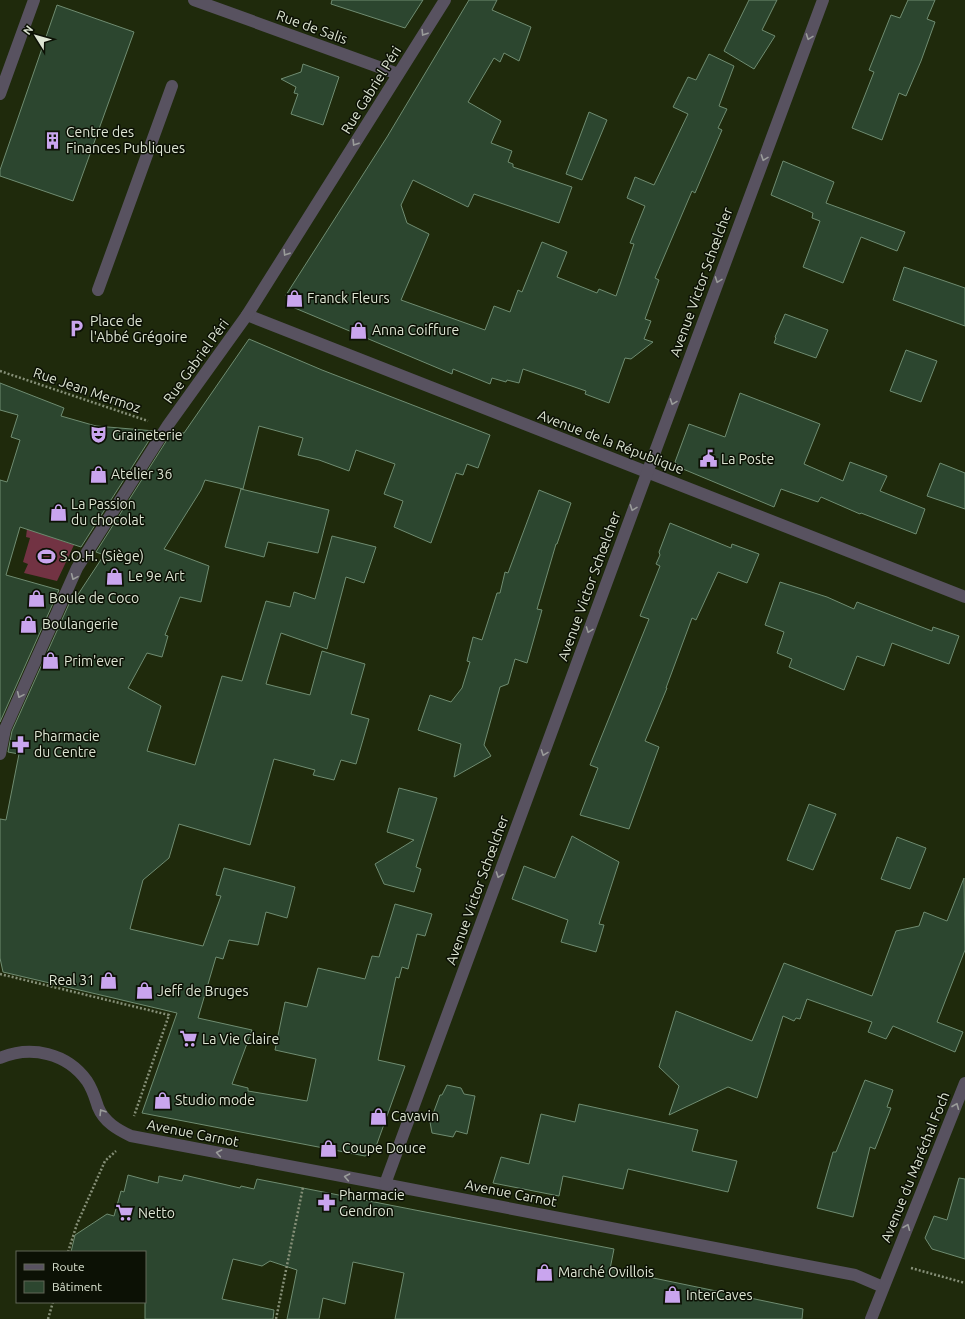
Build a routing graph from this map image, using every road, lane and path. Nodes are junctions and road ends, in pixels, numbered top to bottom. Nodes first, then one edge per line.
1 (34, 0) edge
2 (194, 0) edge
3 (445, 0) edge
4 (823, 0) edge
5 (398, 74) junction
6 (172, 86) dead end
7 (0, 94) edge
8 (98, 290) dead end
9 (247, 315) junction
10 (0, 371) edge
11 (168, 425) junction
12 (647, 472) junction
13 (965, 597) edge
14 (2, 728) edge
15 (0, 754) edge
16 (0, 974) edge
17 (0, 1058) edge
18 (965, 1083) edge
19 (132, 1136) junction
20 (105, 1161) dead end
21 (306, 1169) junction
22 (385, 1184) junction
23 (68, 1251) edge
24 (893, 1263) junction
25 (965, 1283) edge
26 (883, 1287) junction
27 (53, 1303) edge
28 (48, 1319) edge
29 (276, 1319) edge
30 (871, 1319) edge

1 - 7 street
2 - 5 street, Rue de Salis
3 -> 5 street, Rue Gabriel Péri
4 -> 12 street, Avenue Victor Schœlcher
5 -> 9 street, Rue Gabriel Péri
6 - 8 street
9 - 11 street, Rue Gabriel Péri
9 - 12 street, Avenue de la République
10 - 11 path, Rue Jean Mermoz
11 -> 14 street, Rue Gabriel Péri
12 - 13 street, Avenue de la République
12 -> 22 street, Avenue Victor Schœlcher
14 - 15 street, Rue Gabriel Péri
16 - 19 path
19 -> 17 street, Avenue Carnot
24 -> 18 street, Avenue du Maréchal Foch
21 -> 19 street, Avenue Carnot
20 - 23 path
22 -> 21 street, Avenue Carnot
21 - 29 path
22 - 26 street, Avenue Carnot
24 - 25 path
24 - 26 street, Avenue du Maréchal Foch
26 - 30 street, Avenue du Maréchal Foch
27 - 28 path

